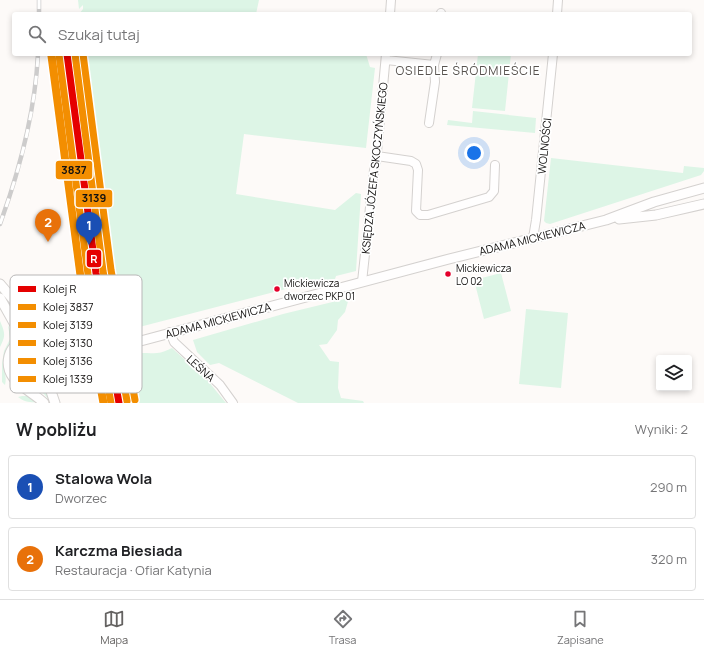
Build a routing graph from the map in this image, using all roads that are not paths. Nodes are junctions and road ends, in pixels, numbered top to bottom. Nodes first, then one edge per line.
1 (392, 0) edge
2 (558, 0) edge
3 (390, 12) edge
4 (557, 12) edge
5 (436, 56) edge
6 (553, 56) edge
7 (386, 57) edge
8 (434, 65) junction
9 (429, 123) dead end
10 (377, 156) junction
11 (495, 165) dead end
12 (704, 188) edge
13 (704, 204) edge
14 (690, 207) junction
15 (704, 211) edge
16 (606, 220) junction
17 (532, 238) junction
18 (362, 282) junction
19 (0, 284) edge
20 (10, 296) edge
21 (0, 298) edge
22 (10, 316) edge
23 (170, 332) junction
24 (142, 340) edge
25 (10, 354) edge
26 (10, 372) edge
27 (30, 393) edge
28 (52, 393) edge
29 (44, 403) edge
30 (55, 403) edge
31 (233, 403) edge

1 - 3 street
2 - 4 street
5 - 8 street
6 - 17 street, WOLNOŚCI
7 - 8 street
7 - 10 street, KSIĘDZA JÓZEFA SKOCZYŃSKIEGO
8 - 9 street
10 - 11 street
10 - 18 street, KSIĘDZA JÓZEFA SKOCZYŃSKIEGO
12 - 16 street, ADAMA MICKIEWICZA
13 - 14 street, ADAMA MICKIEWICZA
14 - 15 street
14 - 16 street, ADAMA MICKIEWICZA
16 - 17 street, ADAMA MICKIEWICZA
17 - 18 street, ADAMA MICKIEWICZA
18 - 23 street, ADAMA MICKIEWICZA
19 - 20 street
21 - 22 street
23 - 24 street, ADAMA MICKIEWICZA
23 - 31 street, LEŚNA
25 - 26 street
27 - 29 street
28 - 30 street

